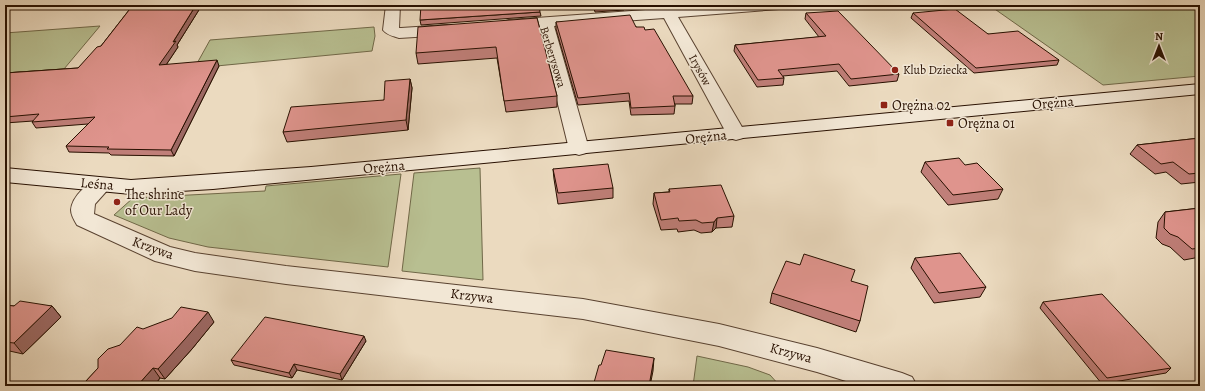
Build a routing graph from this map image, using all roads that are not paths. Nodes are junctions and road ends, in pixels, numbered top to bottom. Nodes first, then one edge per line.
1 (393, 5) edge
2 (779, 5) edge
3 (667, 9) edge
4 (545, 22) junction
5 (494, 26) edge
6 (462, 29) edge
7 (1197, 92) edge
8 (736, 134) junction
9 (579, 149) junction
10 (5, 175) edge
11 (213, 182) joint
12 (101, 185) junction
13 (902, 386) edge

1 - 6 street
2 - 3 street
3 - 4 street
3 - 8 street, Irysów
4 - 5 street, Berberysowa
4 - 9 street, Berberysowa
7 - 8 street, Orężna
8 - 9 street, Orężna
9 - 11 street, Orężna
10 - 12 street, Leśna
11 - 12 street, Leśna
12 - 13 street, Krzywa

